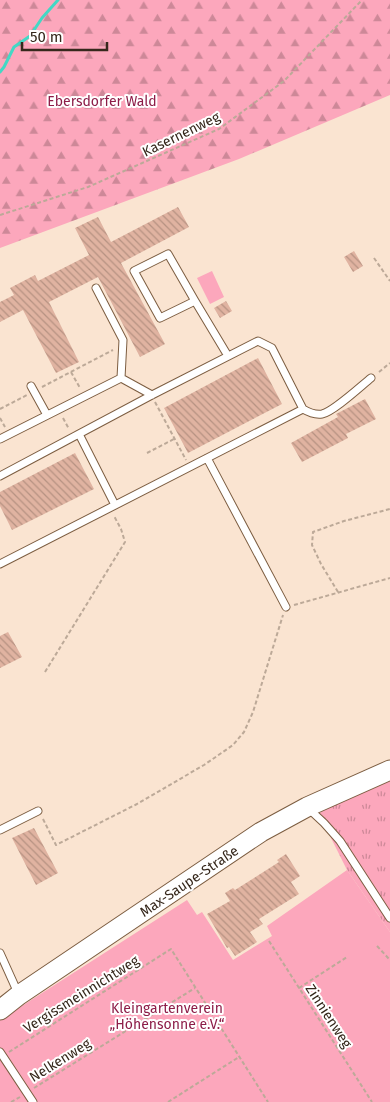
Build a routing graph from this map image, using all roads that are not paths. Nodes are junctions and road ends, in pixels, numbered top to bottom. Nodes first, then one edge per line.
1 (96, 288) dead end
2 (195, 301) junction
3 (228, 356) junction
4 (121, 378) junction
5 (371, 378) road end
6 (33, 389) road end
7 (152, 395) junction
8 (302, 409) junction
9 (47, 415) junction
10 (79, 434) junction
11 (0, 439) edge
12 (207, 458) junction
13 (0, 476) edge
14 (115, 505) junction
15 (0, 564) edge
16 (286, 607) road end
17 (390, 770) edge
18 (307, 807) junction
19 (38, 811) road end
20 (0, 830) edge
21 (390, 918) edge
22 (0, 953) edge
23 (20, 995) junction
24 (0, 1010) edge
25 (1, 1054) edge
26 (32, 1102) edge

1 - 4 lane
2 - 2 lane
2 - 3 lane
3 - 7 lane
3 - 8 lane
4 - 7 lane
4 - 9 lane
5 - 8 lane
6 - 9 lane
7 - 10 lane
8 - 12 lane
9 - 11 lane
10 - 13 lane
10 - 14 lane
12 - 14 lane
12 - 16 lane
14 - 15 lane
17 - 18 street, Max-Saupe-Straße
18 - 21 lane
18 - 23 street, Max-Saupe-Straße
19 - 20 lane
22 - 23 lane
23 - 24 street, Max-Saupe-Straße
25 - 26 lane

